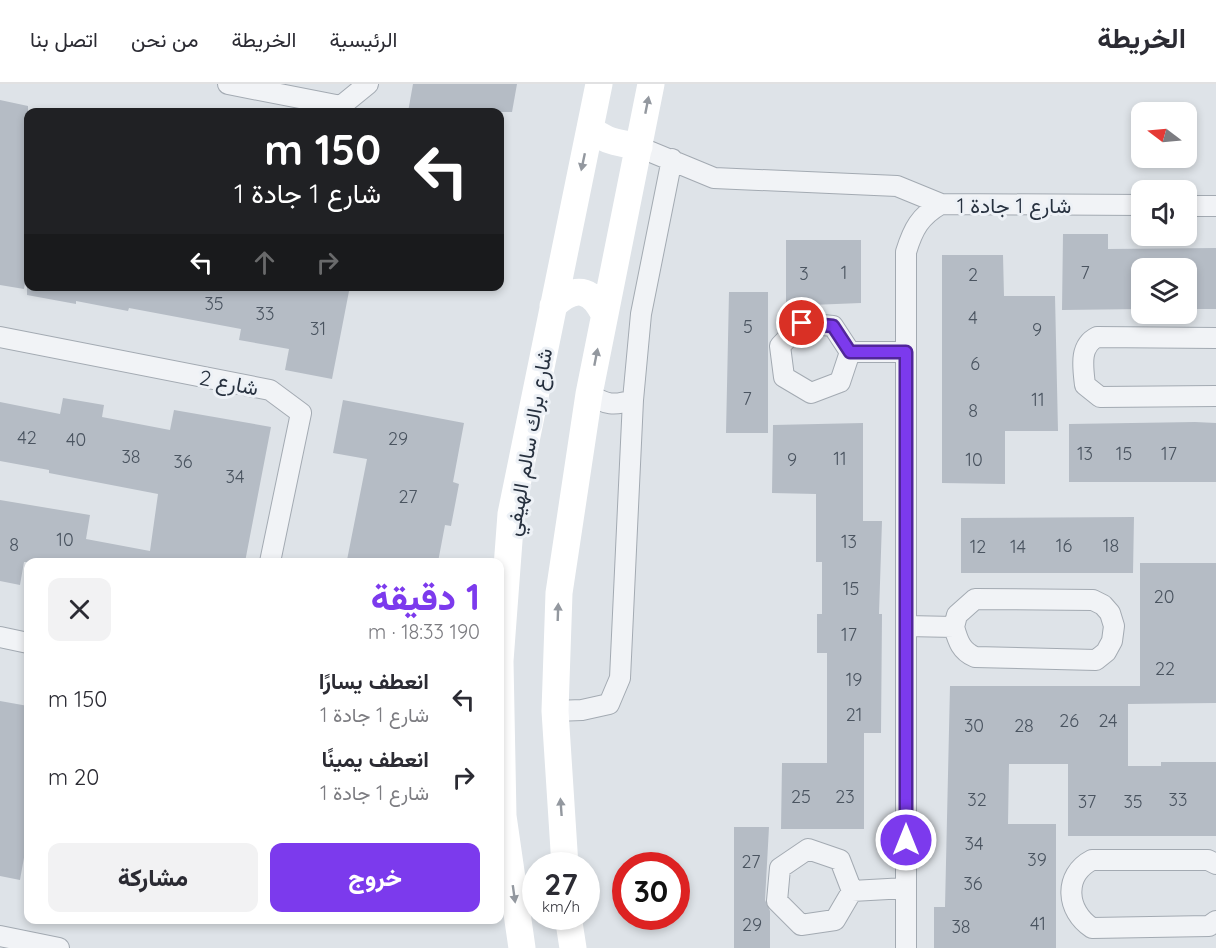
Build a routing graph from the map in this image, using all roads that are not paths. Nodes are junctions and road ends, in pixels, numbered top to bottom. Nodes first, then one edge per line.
1 (228, 84) edge
2 (368, 84) edge
3 (599, 84) edge
4 (651, 84) edge
5 (590, 128) junction
6 (639, 147) junction
7 (672, 159) junction
8 (941, 204) junction
9 (1131, 206) edge
10 (1197, 206) edge
11 (1216, 206) edge
12 (553, 306) junction
13 (604, 314) junction
14 (0, 337) edge
15 (1216, 338) edge
16 (850, 352) dead end
17 (906, 352) junction
18 (589, 394) junction
19 (1216, 396) edge
20 (633, 400) junction
21 (271, 558) edge
22 (504, 608) edge
23 (907, 626) junction
24 (954, 627) junction
25 (0, 637) edge
26 (24, 642) edge
27 (555, 711) junction
28 (504, 823) edge
29 (564, 852) edge
30 (1216, 864) edge
31 (906, 888) junction
32 (852, 891) dead end
33 (1216, 921) edge
34 (570, 930) edge
35 (0, 936) edge
36 (59, 948) edge
37 (522, 948) edge
38 (573, 948) edge
39 (906, 948) edge

1 - 2 street
3 - 5 main road, شارع براك سالم الهيفي
6 -> 4 main road
5 - 6 main road
5 -> 12 main road, شارع براك سالم الهيفي
6 - 7 street
6 - 13 main road
7 - 8 street
7 - 20 street
8 - 9 street, شارع 1 جادة 1
8 - 17 street, شارع 1 جادة 1
10 - 11 street
12 - 13 main road
12 -> 22 main road, شارع براك سالم الهيفي
18 -> 13 main road
14 - 21 street, شارع 2
15 - 19 street
16 - 17 street
17 - 23 street, شارع 1 جادة 1
18 - 20 street
27 -> 18 main road
20 - 27 street
23 - 24 street
23 - 31 street, شارع 1 جادة 1
24 - 24 street
25 - 26 street
29 -> 27 main road
28 -> 37 main road, شارع براك سالم الهيفي
30 - 33 street
31 - 32 street
31 - 39 street, شارع 1 جادة 1
34 - 38 main road
35 - 36 street

